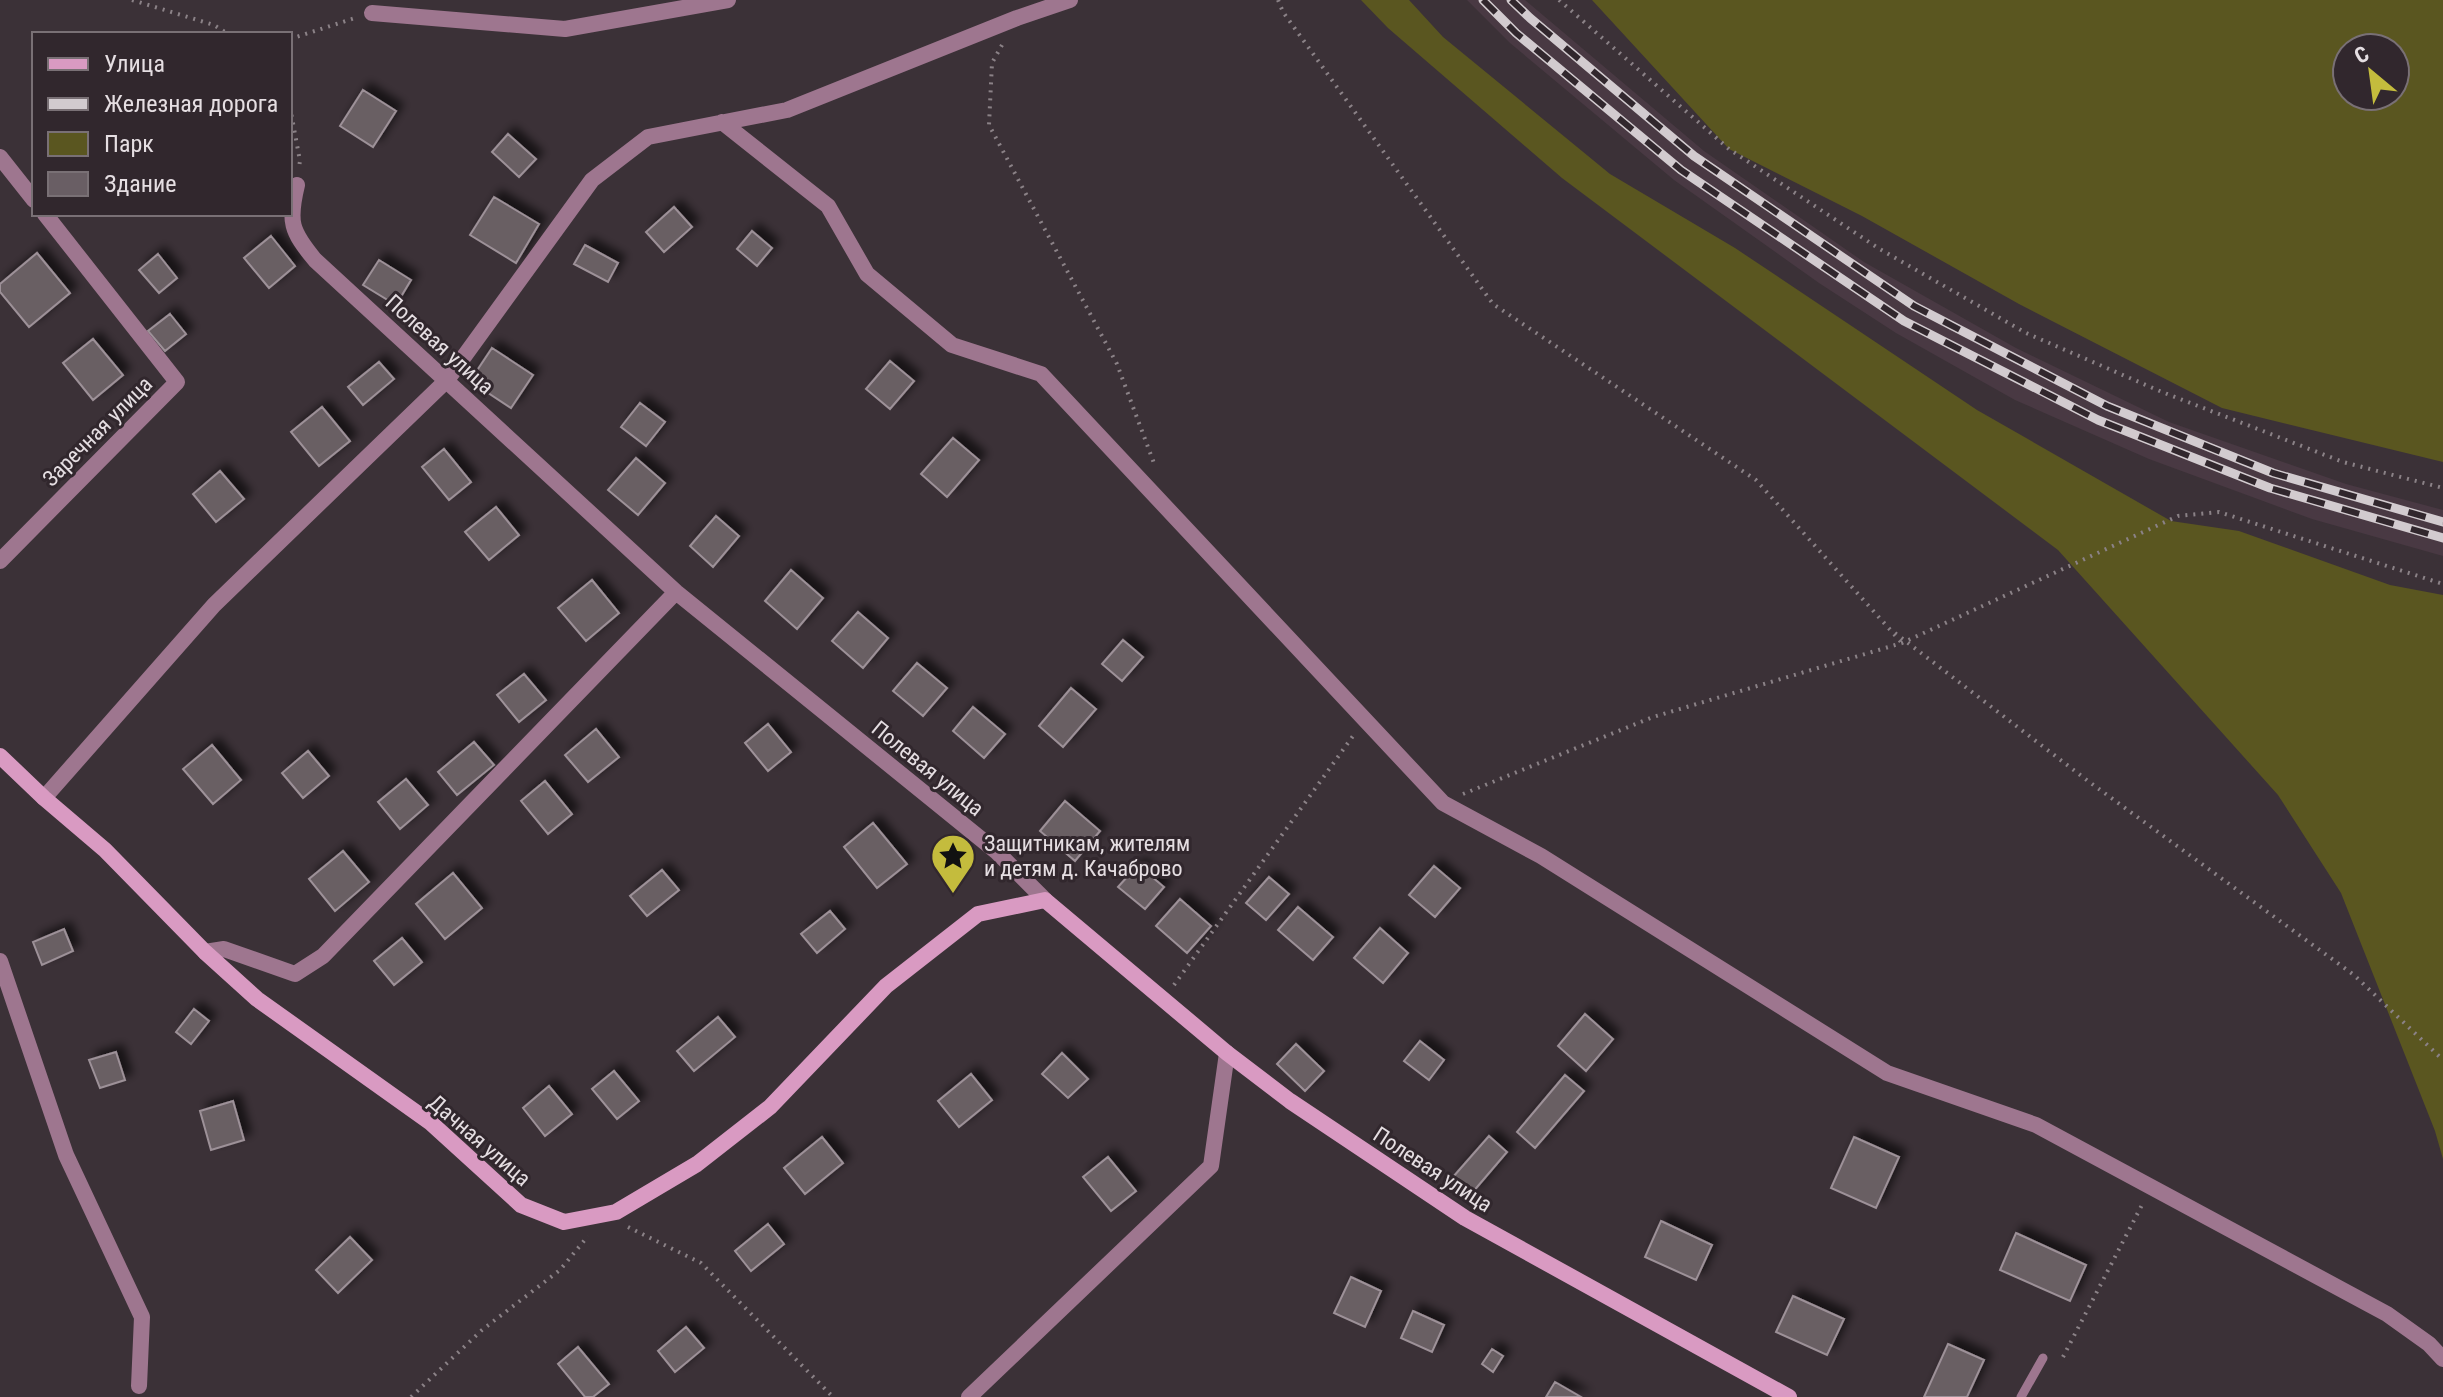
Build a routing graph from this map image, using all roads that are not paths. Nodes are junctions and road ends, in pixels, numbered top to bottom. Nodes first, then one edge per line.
1 (728, 0) edge
2 (1070, 0) edge
3 (372, 13) road end
4 (722, 122) junction
5 (0, 157) edge
6 (297, 185) road end
7 (32, 197) edge
8 (292, 204) edge
9 (47, 216) edge
10 (291, 216) edge
11 (447, 380) junction
12 (0, 561) edge
13 (676, 592) junction
14 (0, 756) edge
15 (44, 798) junction
16 (1045, 900) junction
17 (205, 952) junction
18 (0, 961) edge
19 (1227, 1053) junction
20 (2043, 1358) dead end
21 (2443, 1359) edge
22 (139, 1386) dead end
23 (969, 1397) edge
24 (1789, 1397) edge
25 (2021, 1397) edge

1 - 3 street
2 - 4 street
4 - 11 street
4 - 21 street
5 - 7 street
6 - 8 street, Полевая улица
9 - 12 street, Заречная улица
10 - 11 street, Полевая улица
11 - 13 street, Полевая улица
11 - 15 street
13 - 16 street, Полевая улица
13 - 17 street
14 - 15 street, Дачная улица
15 - 17 street, Дачная улица
16 - 17 street, Дачная улица
16 - 19 street, Полевая улица
18 - 22 street
19 - 23 street
19 - 24 street, Полевая улица
20 - 25 lane

